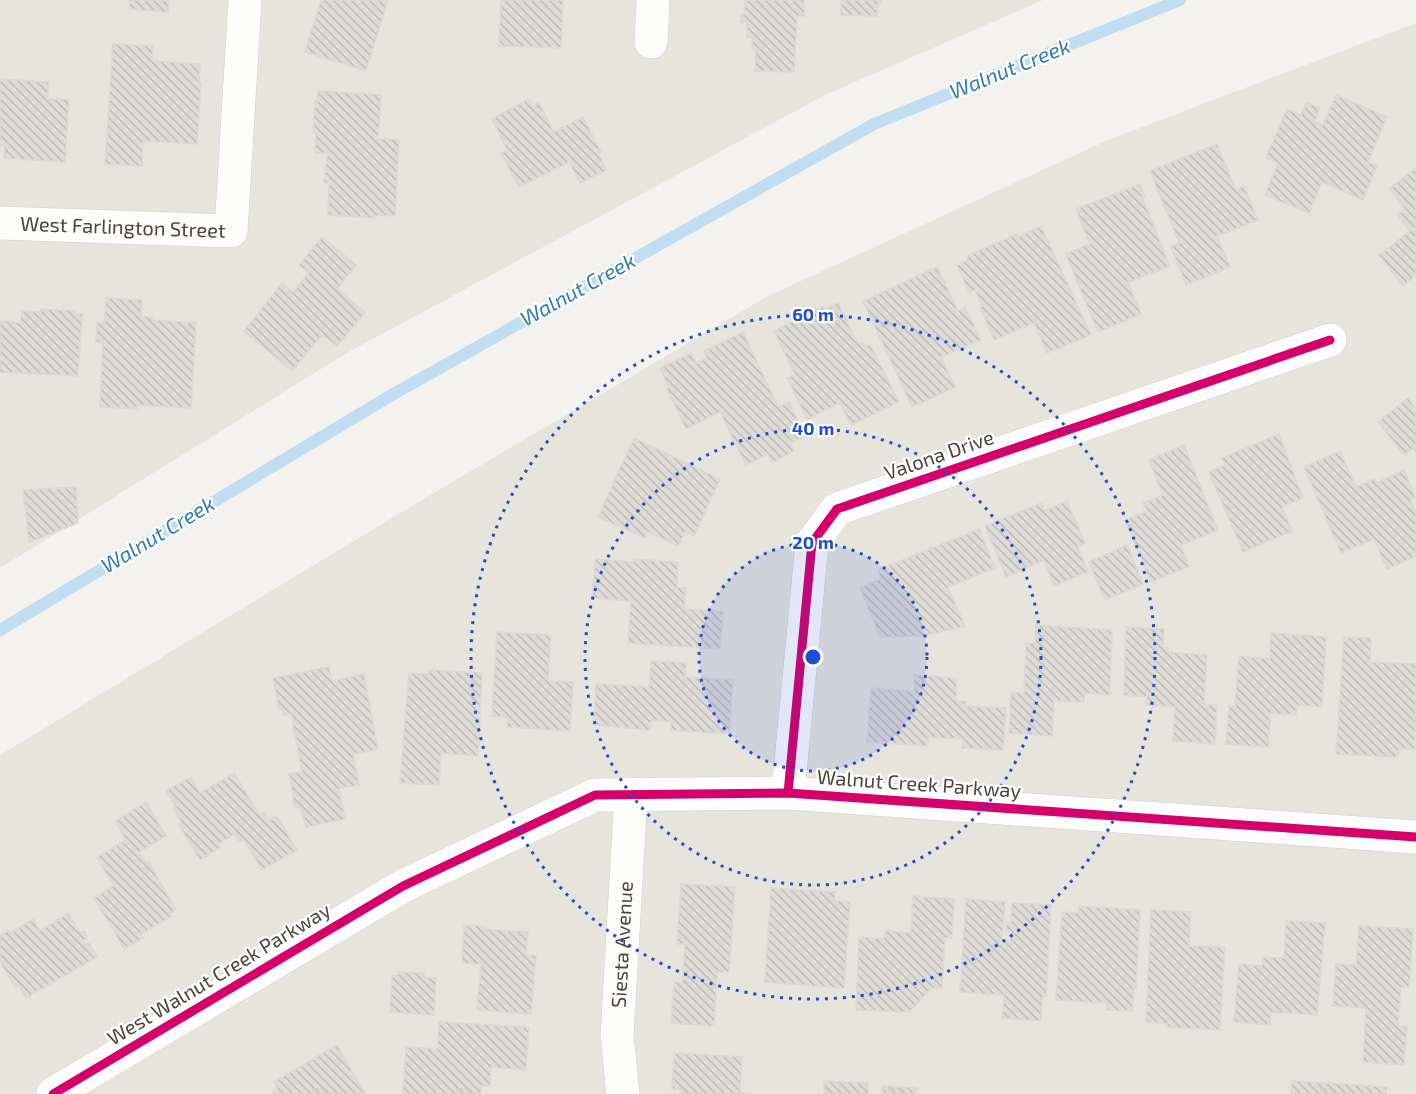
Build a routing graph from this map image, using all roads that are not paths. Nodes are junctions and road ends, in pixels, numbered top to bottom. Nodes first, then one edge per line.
1 (245, 0) edge
2 (653, 0) edge
3 (651, 42) dead end
4 (0, 223) edge
5 (1330, 340) dead end
6 (788, 793) junction
7 (632, 794) junction
8 (1416, 837) edge
9 (403, 886) joint
10 (56, 1093) edge
11 (623, 1094) edge

1 - 4 street, West Farlington Street
2 - 3 street
5 - 6 street, Valona Drive
6 - 7 street, Walnut Creek Parkway
6 - 8 street, Walnut Creek Parkway
7 - 9 street, Walnut Creek Parkway
7 - 11 street, Siesta Avenue
9 - 10 street, West Walnut Creek Parkway

